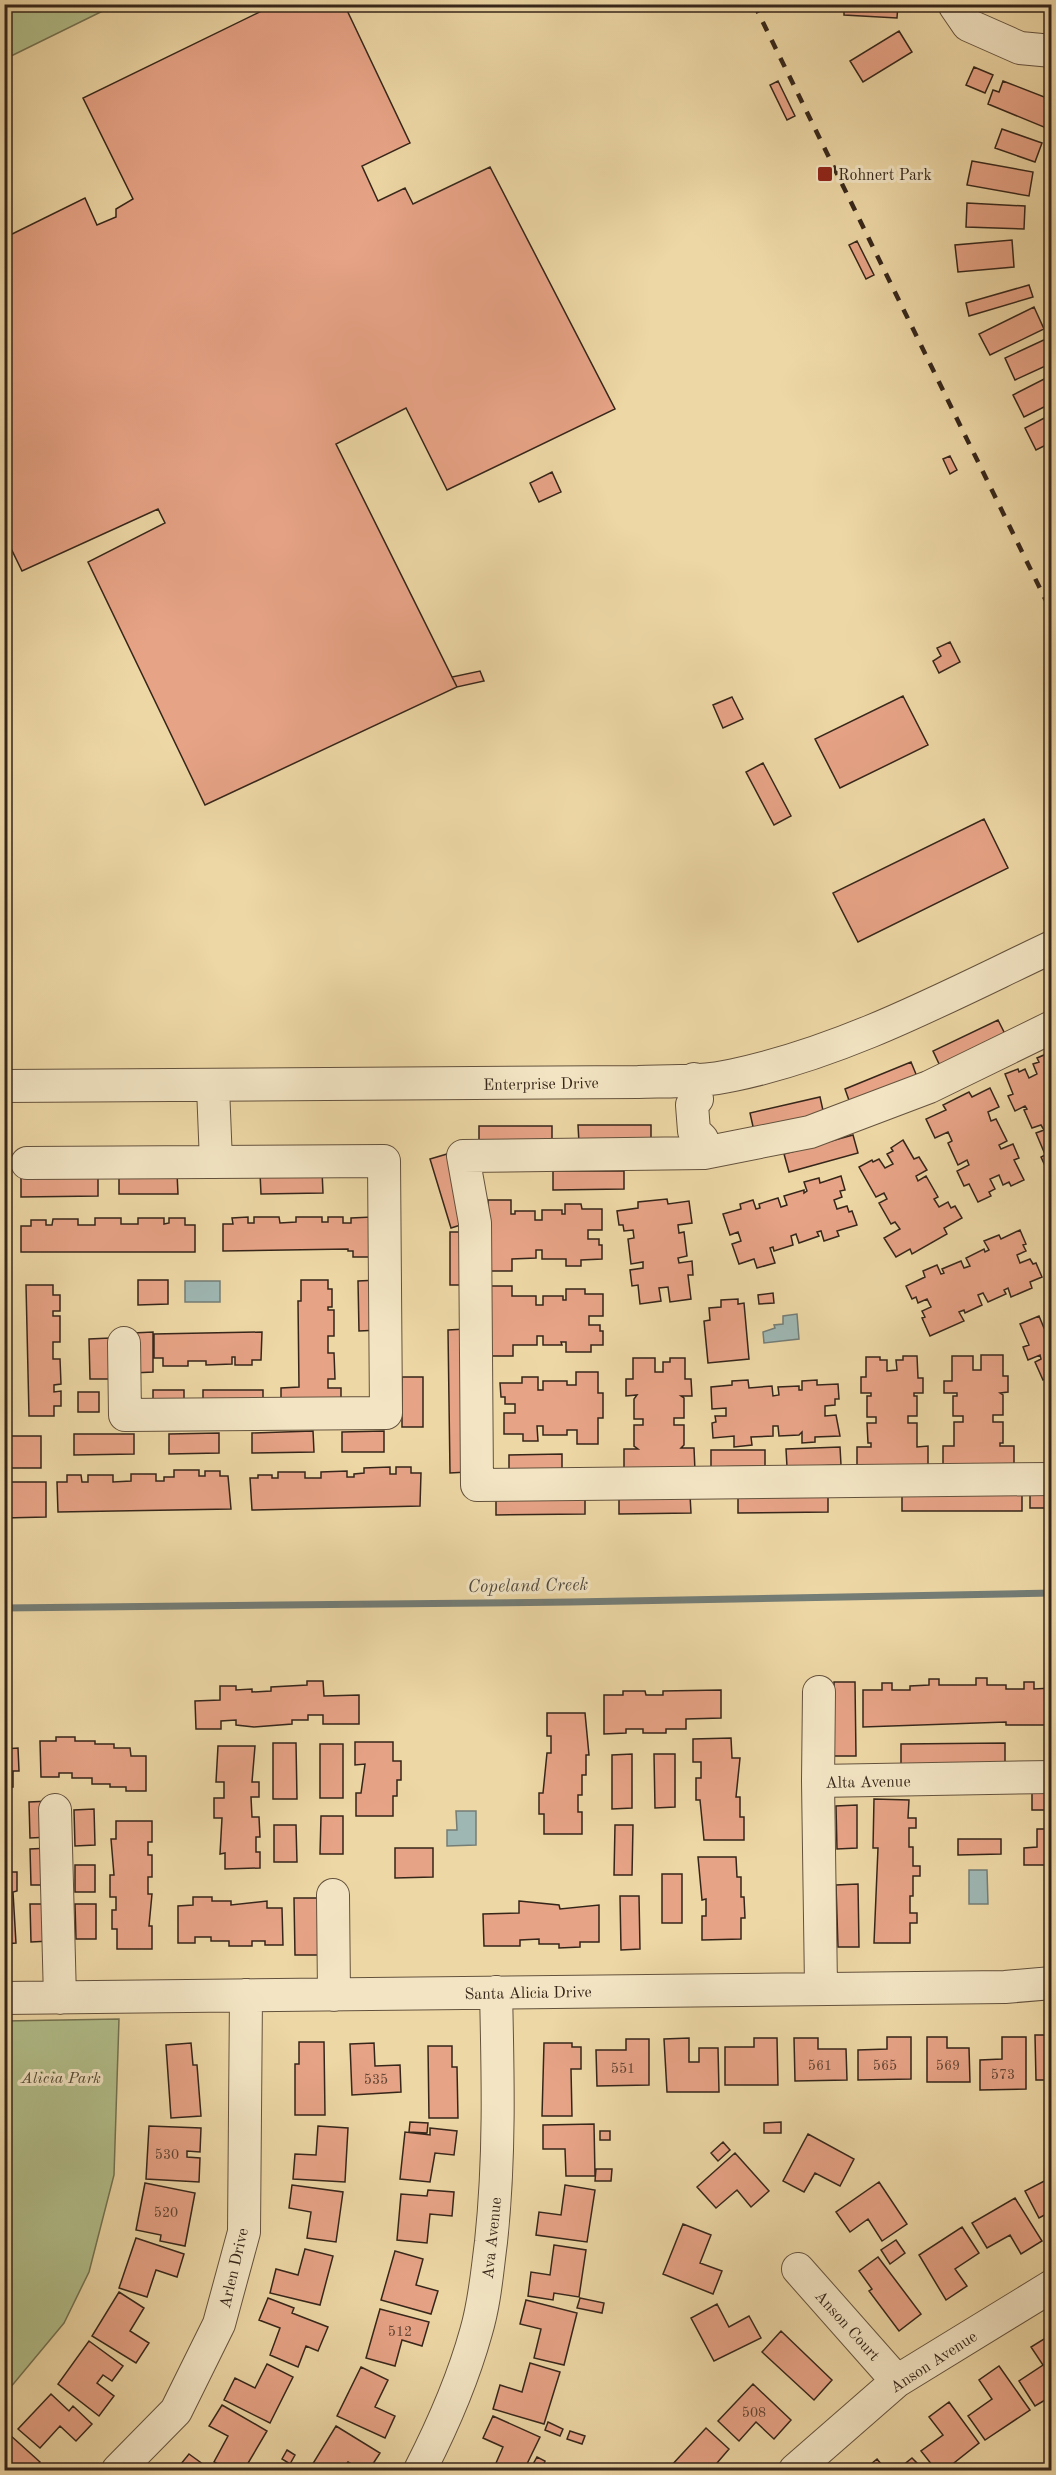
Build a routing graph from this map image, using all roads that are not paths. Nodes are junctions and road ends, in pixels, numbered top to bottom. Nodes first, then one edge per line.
1 (955, 6) dead end
2 (1052, 51) edge
3 (1052, 947) edge
4 (1052, 1027) edge
5 (4, 1086) edge
6 (213, 1087) junction
7 (695, 1089) junction
8 (703, 1146) junction
9 (216, 1162) junction
10 (27, 1163) dead end
11 (124, 1343) dead end
12 (1052, 1479) edge
13 (819, 1692) dead end
14 (1052, 1777) edge
15 (818, 1781) junction
16 (55, 1810) dead end
17 (333, 1895) dead end
18 (1052, 1983) edge
19 (821, 1987) junction
20 (496, 1992) junction
21 (246, 1995) junction
22 (334, 1995) junction
23 (4, 1998) edge
24 (60, 1998) junction
25 (798, 2269) dead end
26 (1052, 2286) edge
27 (897, 2381) junction
28 (118, 2470) edge
29 (420, 2470) edge
30 (795, 2470) edge

1 - 2 street
3 - 7 street, Enterprise Drive
4 - 8 street
5 - 6 street, Enterprise Drive
6 - 7 street, Enterprise Drive
6 - 9 street
7 - 8 street
8 - 12 street
9 - 10 street
9 - 11 street
13 - 15 street
14 - 15 street, Alta Avenue
15 - 19 street, Alta Avenue
16 - 24 street
17 - 22 street
18 - 19 street, Santa Alicia Drive
19 - 20 street, Santa Alicia Drive
20 - 22 street, Santa Alicia Drive
20 - 29 street, Ava Avenue
21 - 22 street, Santa Alicia Drive
21 - 24 street, Santa Alicia Drive
21 - 28 street, Arlen Drive
23 - 24 street, Santa Alicia Drive
25 - 27 street, Anson Court
26 - 27 street, Anson Avenue
27 - 30 street, Anson Avenue

